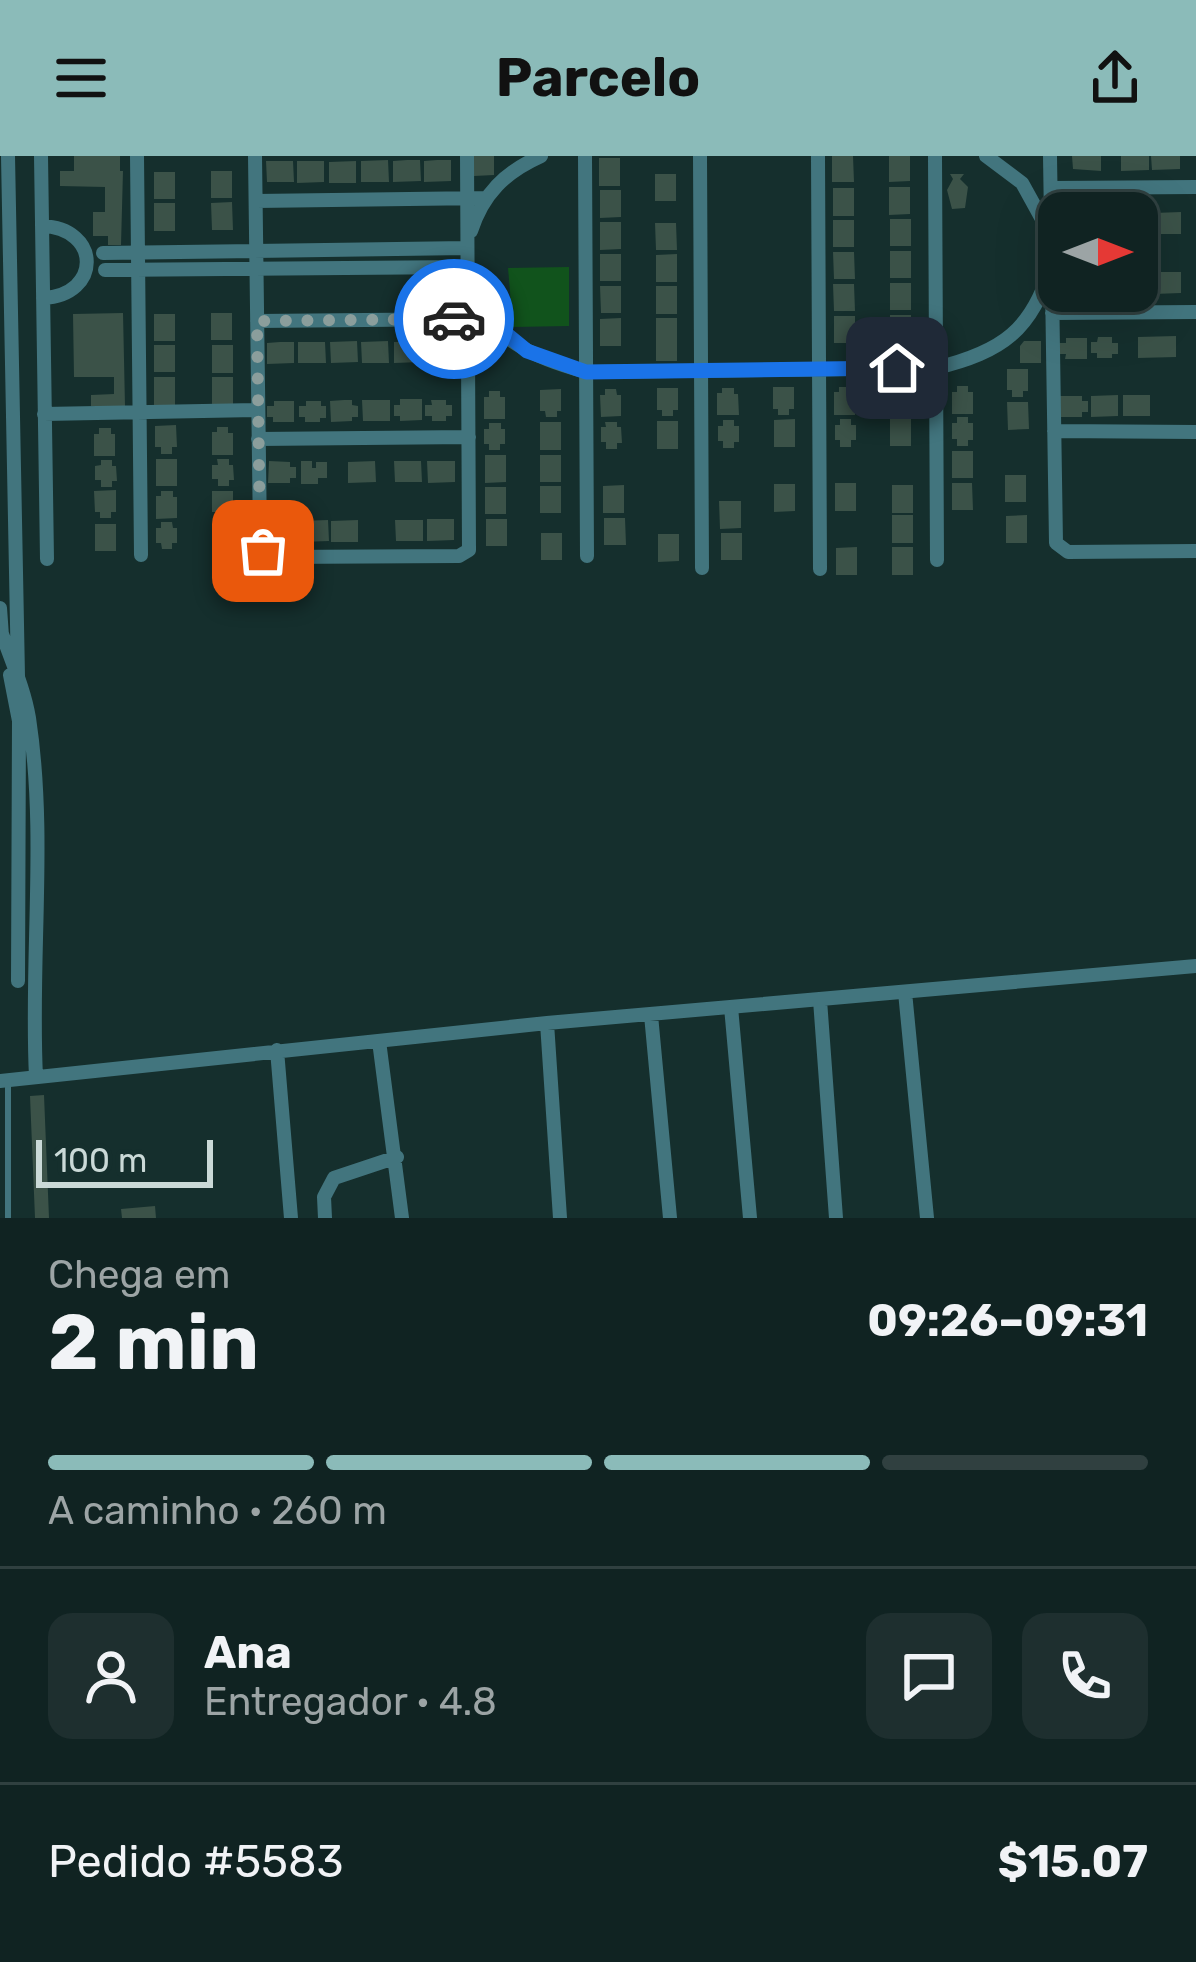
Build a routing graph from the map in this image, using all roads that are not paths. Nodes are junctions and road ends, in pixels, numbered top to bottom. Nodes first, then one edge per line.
1 (8, 156) edge
2 (41, 156) edge
3 (137, 156) edge
4 (255, 156) edge
5 (466, 156) edge
6 (541, 156) edge
7 (585, 156) edge
8 (700, 156) edge
9 (818, 156) edge
10 (935, 156) edge
11 (986, 156) edge
12 (1051, 156) edge
13 (1022, 183) junction
14 (1051, 183) junction
15 (1196, 187) edge
16 (1051, 192) edge
17 (467, 198) junction
18 (485, 198) junction
19 (256, 201) junction
20 (1038, 208) edge
21 (42, 226) junction
22 (467, 248) junction
23 (256, 252) junction
24 (94, 262) junction
25 (138, 262) junction
26 (467, 267) junction
27 (256, 269) junction
28 (43, 298) junction
29 (1038, 301) edge
30 (1196, 312) edge
31 (1052, 313) joint
32 (468, 319) junction
33 (488, 319) junction
34 (257, 321) junction
35 (1023, 324) junction
36 (1052, 332) junction
37 (819, 368) junction
38 (936, 368) junction
39 (701, 370) junction
40 (586, 372) junction
41 (258, 410) junction
42 (140, 412) junction
43 (44, 414) junction
44 (1054, 431) junction
45 (1196, 432) edge
46 (469, 437) junction
47 (258, 439) junction
48 (1196, 551) edge
49 (141, 555) dead end
50 (586, 556) dead end
51 (47, 559) dead end
52 (937, 560) dead end
53 (702, 568) dead end
54 (820, 569) dead end
55 (0, 608) edge
56 (1, 631) edge
57 (18, 676) junction
58 (1196, 966) edge
59 (18, 981) dead end
60 (905, 992) junction
61 (820, 1000) junction
62 (731, 1007) junction
63 (651, 1015) junction
64 (548, 1023) junction
65 (379, 1041) junction
66 (277, 1050) junction
67 (36, 1077) junction
68 (4, 1081) edge
69 (397, 1157) junction
70 (8, 1218) edge
71 (291, 1218) edge
72 (326, 1218) edge
73 (402, 1218) edge
74 (560, 1218) edge
75 (670, 1218) edge
76 (749, 1218) edge
77 (836, 1218) edge
78 (927, 1218) edge

1 - 57 street
2 - 21 street
3 - 25 street
4 - 19 street
5 - 17 street
6 - 18 street
7 - 40 street
8 - 39 street
9 - 37 street
10 - 38 street
11 - 13 street
12 - 14 street
13 - 14 street
13 - 20 street
14 - 15 street
14 - 16 street
17 - 18 street
17 - 19 street
17 - 22 street
18 - 22 street
19 - 23 street
21 - 24 street
21 - 28 street
22 - 23 street
22 - 26 street
23 - 25 street
23 - 27 street
24 - 25 street
24 - 28 street
25 - 27 street
25 - 42 street
26 - 27 street
26 - 32 street
26 - 33 street
27 - 34 street
28 - 43 street
29 - 35 street
30 - 31 street
31 - 36 street
32 - 33 street
32 - 34 street
32 - 46 street
33 - 40 street
34 - 41 street
35 - 36 street
35 - 38 street
36 - 44 street
37 - 38 street
37 - 39 street
37 - 54 street
38 - 52 street
39 - 40 street
39 - 53 street
40 - 50 street
41 - 42 street
41 - 47 street
42 - 43 street
42 - 49 street
43 - 51 street
44 - 45 street
44 - 48 street
46 - 47 street
46 - 47 street
55 - 56 street
56 - 57 street
56 - 59 street
57 - 67 street
58 - 60 street
60 - 61 street
60 - 78 street
61 - 62 street
61 - 77 street
62 - 63 street
62 - 76 street
63 - 64 street
63 - 75 street
64 - 65 street
64 - 74 street
65 - 66 street
65 - 69 street
66 - 67 street
66 - 71 street
67 - 68 street
68 - 70 lane
69 - 72 street
69 - 73 street

